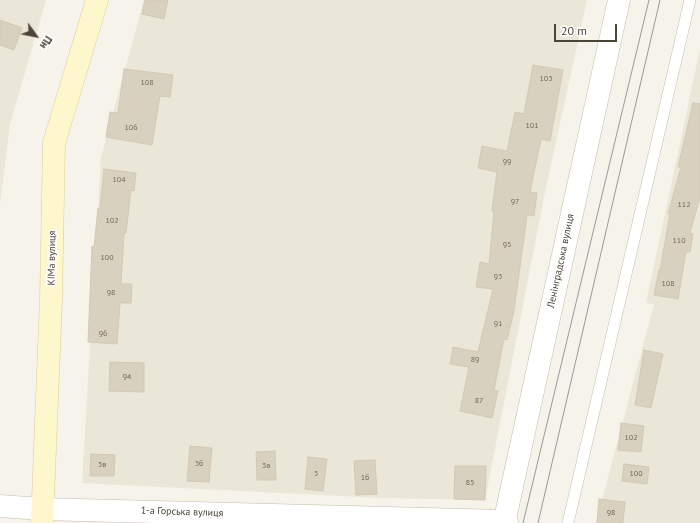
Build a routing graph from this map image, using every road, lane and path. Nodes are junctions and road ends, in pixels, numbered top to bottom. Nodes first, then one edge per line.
1 (97, 0) edge
2 (619, 0) edge
3 (690, 0) edge
4 (0, 506) edge
5 (41, 516) edge
6 (505, 522) edge
7 (568, 523) edge

1 - 5 street, КІМа вулиця
2 - 6 street, Ленінградська вулиця
3 - 7 lane
4 - 5 street, 1-а Горська вулиця
5 - 6 street, 1-а Горська вулиця

